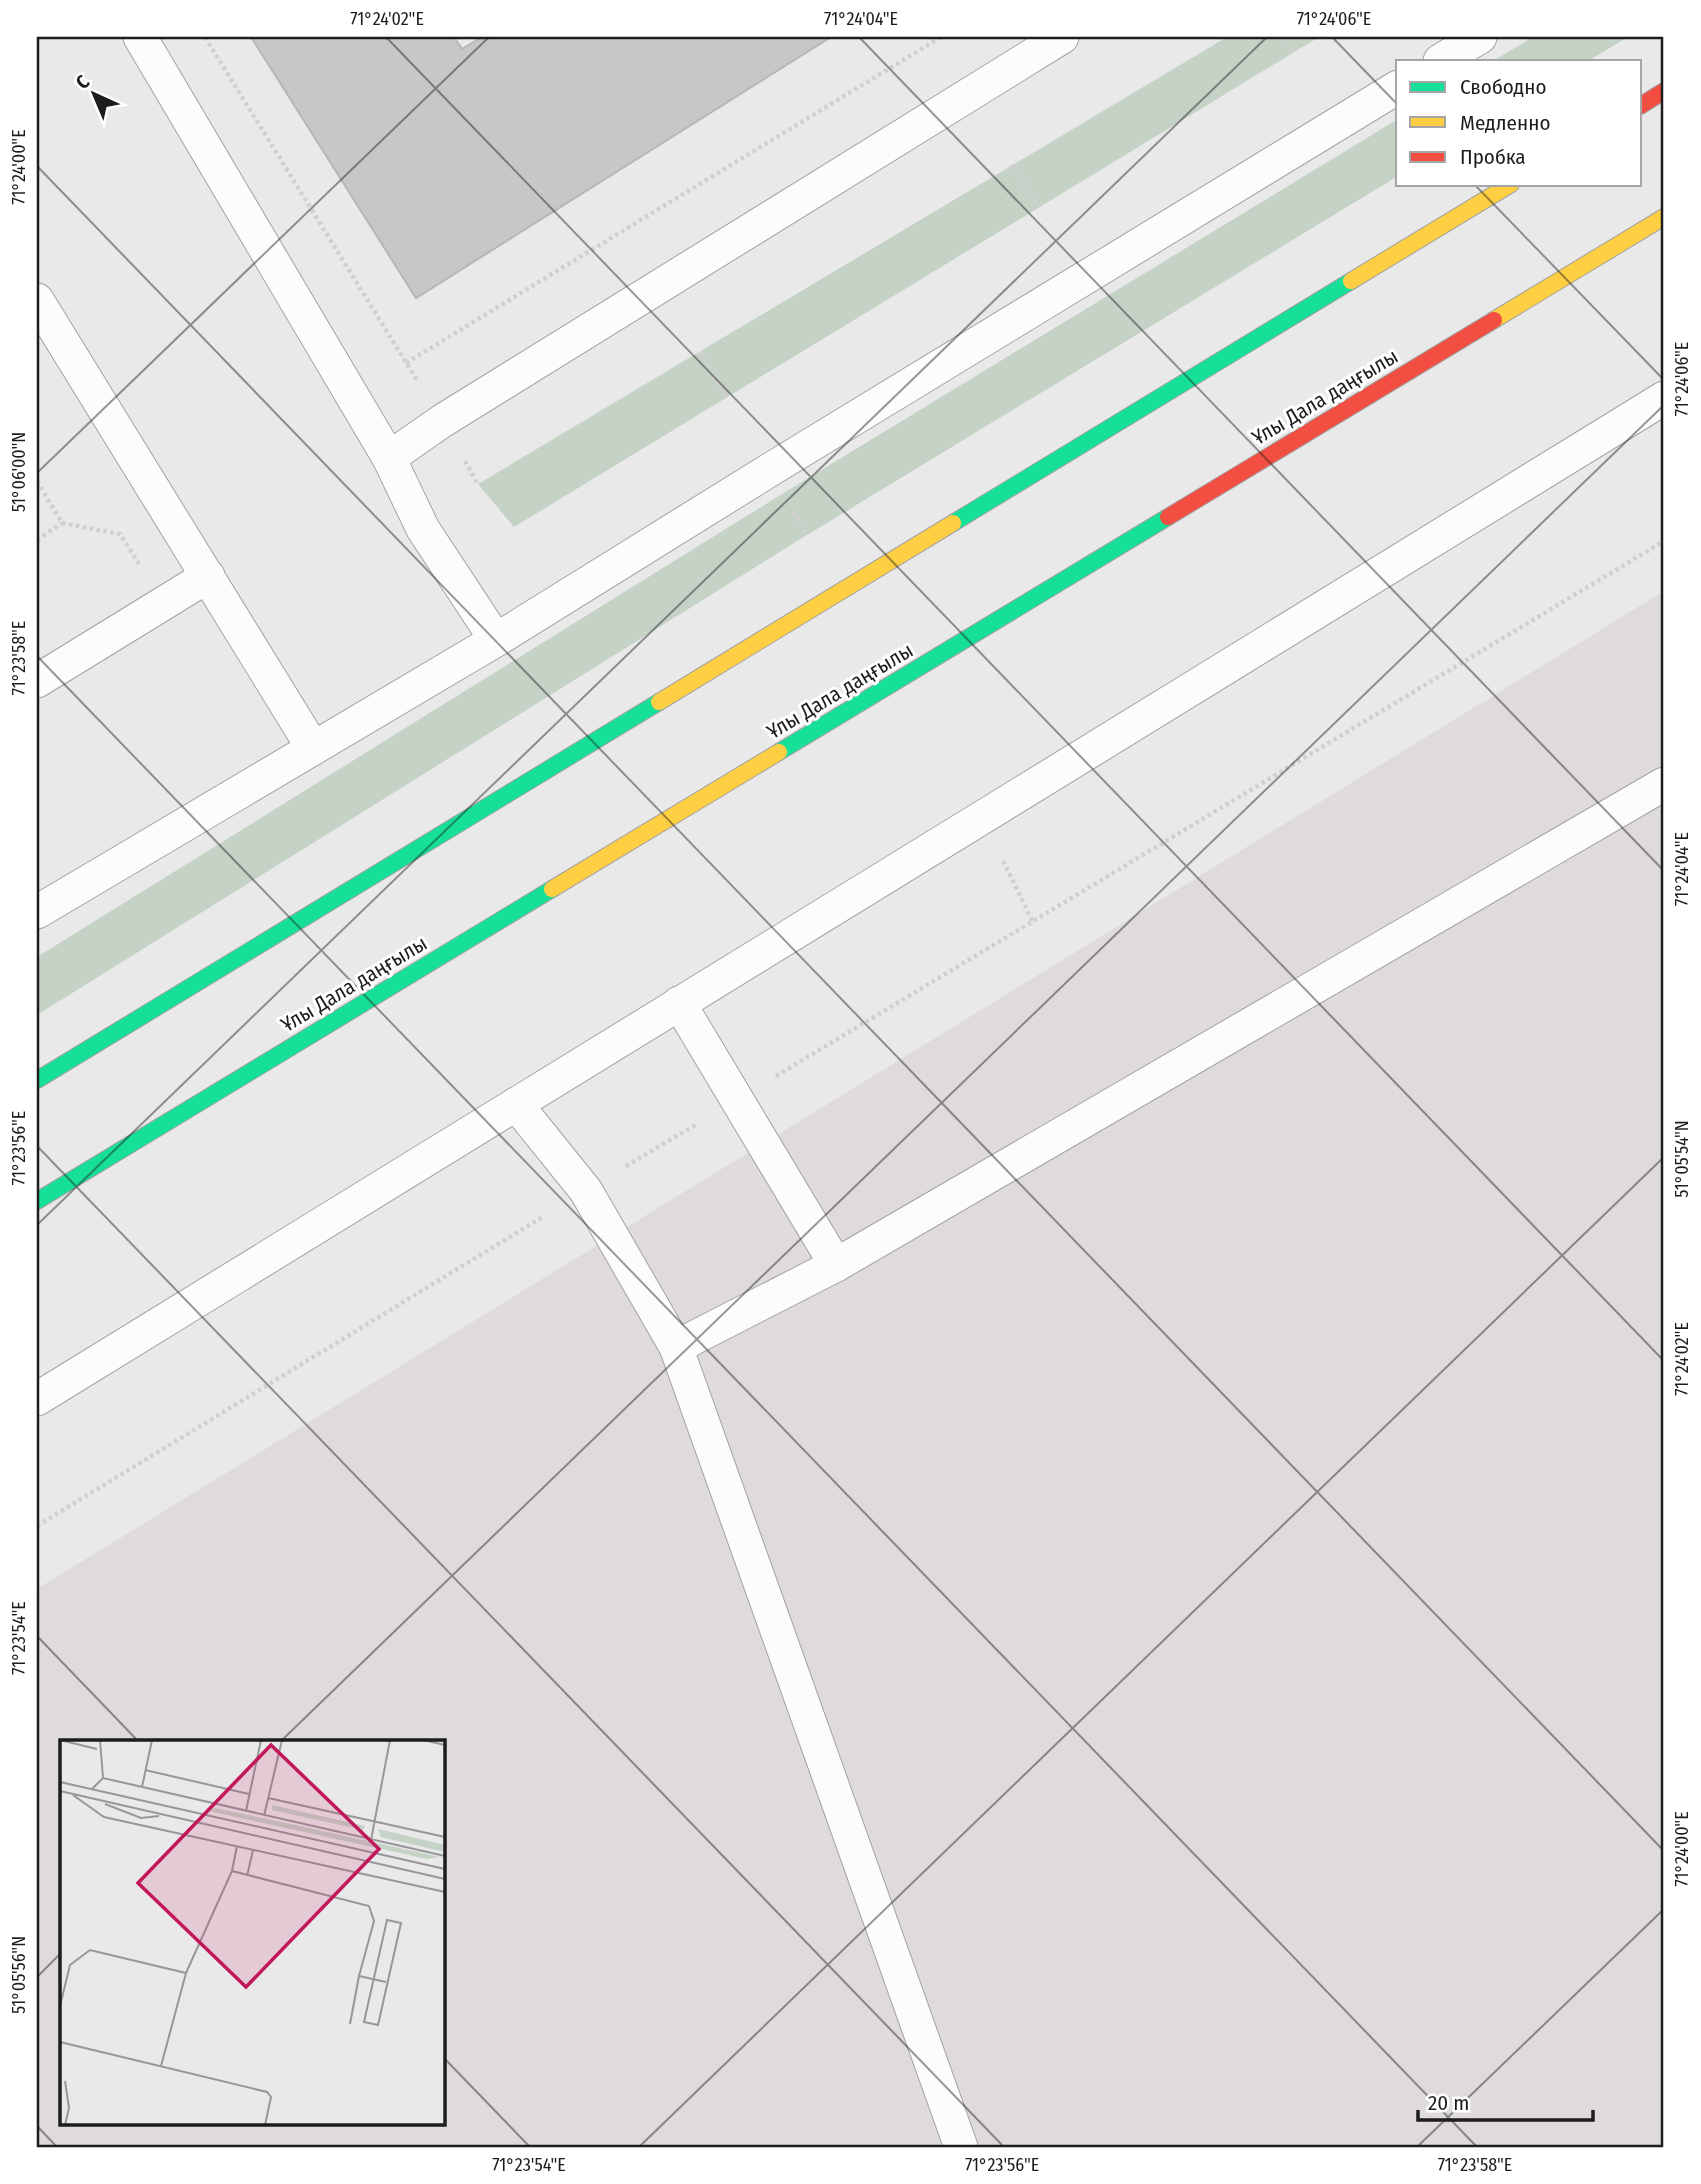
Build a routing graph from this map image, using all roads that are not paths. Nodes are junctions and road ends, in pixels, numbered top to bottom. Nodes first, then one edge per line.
1 (140, 37) edge
2 (1062, 37) edge
3 (1480, 37) edge
4 (1442, 60) edge
5 (1396, 88) edge
6 (1664, 91) edge
7 (1642, 105) edge
8 (1508, 186) edge
9 (1664, 217) edge
10 (37, 300) edge
11 (1664, 398) edge
12 (389, 457) junction
13 (208, 576) junction
14 (496, 640) junction
15 (37, 681) edge
16 (313, 748) junction
17 (1664, 784) edge
18 (37, 912) edge
19 (679, 1003) junction
20 (37, 1080) edge
21 (516, 1104) junction
22 (37, 1201) edge
23 (836, 1265) junction
24 (677, 1347) junction
25 (37, 1399) edge
26 (961, 2147) edge

1 - 12 lane
2 - 12 lane
3 - 4 lane
5 - 14 lane
6 - 7 main road
8 - 20 main road
9 - 22 main road, Ұлы Дала даңғылы
10 - 13 lane
11 - 19 lane
12 - 14 lane
13 - 15 lane
13 - 16 lane
14 - 16 lane
16 - 18 lane
17 - 23 lane
19 - 21 lane
19 - 23 lane
21 - 24 lane
21 - 25 lane
23 - 24 lane
24 - 26 lane

